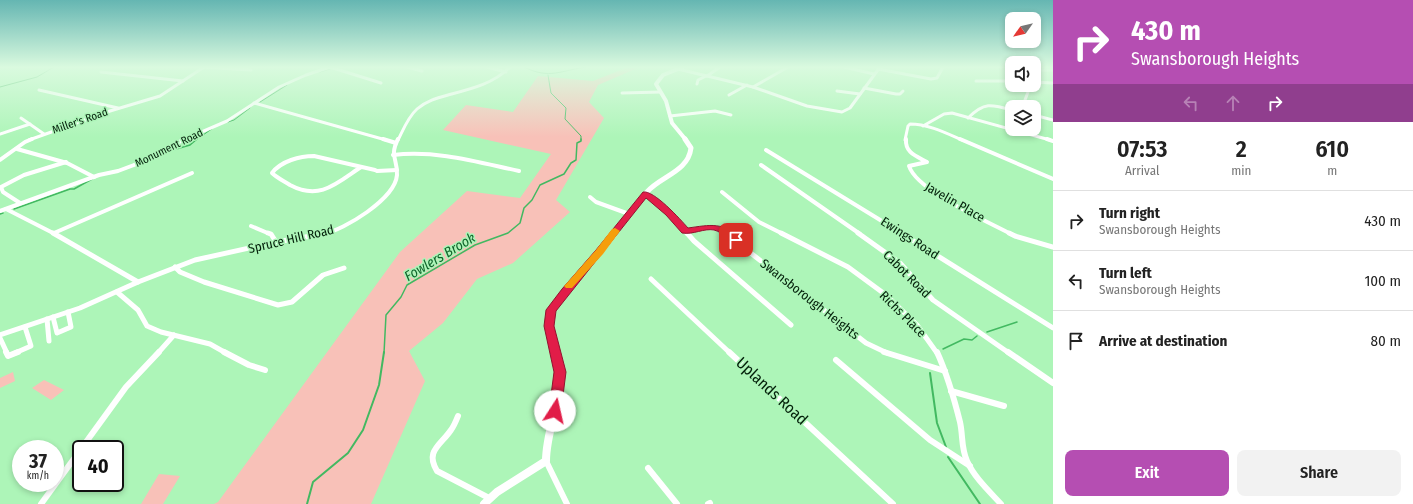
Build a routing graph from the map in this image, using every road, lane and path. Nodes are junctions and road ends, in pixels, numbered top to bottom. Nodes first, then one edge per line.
1 (41, 91) edge
2 (170, 91) edge
3 (272, 91) edge
4 (467, 91) edge
5 (737, 91) edge
6 (763, 91) edge
7 (837, 91) dead end
8 (862, 91) junction
9 (903, 91) dead end
10 (622, 92) dead end
11 (660, 92) joint
12 (729, 95) dead end
13 (254, 103) junction
14 (120, 108) junction
15 (1005, 109) edge
16 (731, 115) dead end
17 (670, 116) junction
18 (1041, 117) edge
19 (21, 118) dead end
20 (968, 118) junction
21 (1053, 120) edge
22 (30, 124) junction
23 (924, 126) junction
24 (0, 134) edge
25 (44, 134) junction
26 (1053, 142) edge
27 (396, 143) junction
28 (17, 149) junction
29 (766, 150) dead end
30 (393, 155) junction
31 (0, 160) edge
32 (66, 162) junction
33 (761, 165) dead end
34 (361, 167) junction
35 (397, 170) junction
36 (519, 171) dead end
37 (192, 173) dead end
38 (94, 177) junction
39 (1053, 179) edge
40 (722, 192) dead end
41 (645, 194) junction
42 (590, 197) dead end
43 (20, 203) junction
44 (6, 209) junction
45 (0, 211) edge
46 (629, 214) junction
47 (251, 226) dead end
48 (686, 231) junction
49 (54, 233) junction
50 (276, 242) junction
51 (1053, 247) edge
52 (175, 267) junction
53 (344, 268) dead end
54 (651, 279) dead end
55 (138, 282) junction
56 (117, 292) junction
57 (68, 312) junction
58 (53, 317) junction
59 (47, 319) junction
60 (791, 325) dead end
61 (25, 327) junction
62 (1053, 328) edge
63 (174, 335) junction
64 (0, 336) edge
65 (49, 341) dead end
66 (836, 360) dead end
67 (265, 370) dead end
68 (945, 371) junction
69 (1053, 383) edge
70 (951, 391) junction
71 (1004, 406) dead end
72 (458, 416) dead end
73 (88, 440) edge
74 (72, 461) edge
75 (546, 461) junction
76 (970, 466) junction
77 (648, 468) dead end
78 (489, 498) junction
79 (41, 504) edge
80 (484, 504) edge
81 (567, 504) edge
82 (677, 504) edge
83 (893, 504) edge
84 (1001, 504) edge

1 - 14 street
2 - 14 street, Miller's Road
3 - 13 street, Monument Road
4 - 27 street
5 - 12 street
6 - 8 street
7 - 8 street
8 - 9 street
10 - 11 street
11 - 17 street
13 - 27 street
13 - 38 street, Monument Road
14 - 25 street, Miller's Road
15 - 20 street
16 - 17 street
17 - 41 street
18 - 21 street
19 - 22 street
20 - 23 street
20 - 26 street
22 - 24 street
22 - 25 street
23 - 39 street
23 - 51 street, Javelin Place
25 - 28 street, Miller's Road
27 - 30 street
28 - 31 street, Miller's Road
28 - 32 street
29 - 62 street, Ewings Road
30 - 35 street
30 - 36 street
32 - 38 street
32 - 43 street
33 - 69 street, Cabot Road
34 - 34 street
34 - 35 street
35 - 50 street, Spruce Hill Road
37 - 49 street
38 - 43 street, Monument Road
40 - 68 street, Richs Place
41 - 46 street
41 - 48 street
42 - 46 street
43 - 44 street, Monument Road
44 - 45 street, Monument Road
44 - 49 street
46 - 75 street
47 - 50 street
48 - 60 street
48 - 68 street, Swansborough Heights
49 - 55 street
50 - 52 street, Spruce Hill Road
52 - 53 street
52 - 55 street, Spruce Hill Road
54 - 83 street, Uplands Road
55 - 56 street, Spruce Hill Road
56 - 57 street, Spruce Hill Road
56 - 63 street
57 - 58 street, Spruce Hill Road
57 - 58 street
58 - 59 street, Spruce Hill Road
59 - 61 street, Spruce Hill Road
59 - 65 street
61 - 64 street, Spruce Hill Road
61 - 64 street
63 - 67 street
63 - 73 street
66 - 76 street
68 - 70 street, Richs Place
70 - 71 street
70 - 76 street, Richs Place
72 - 78 street
74 - 79 street
75 - 78 street
75 - 81 street
76 - 84 street, Richs Place
77 - 82 street
78 - 80 street

